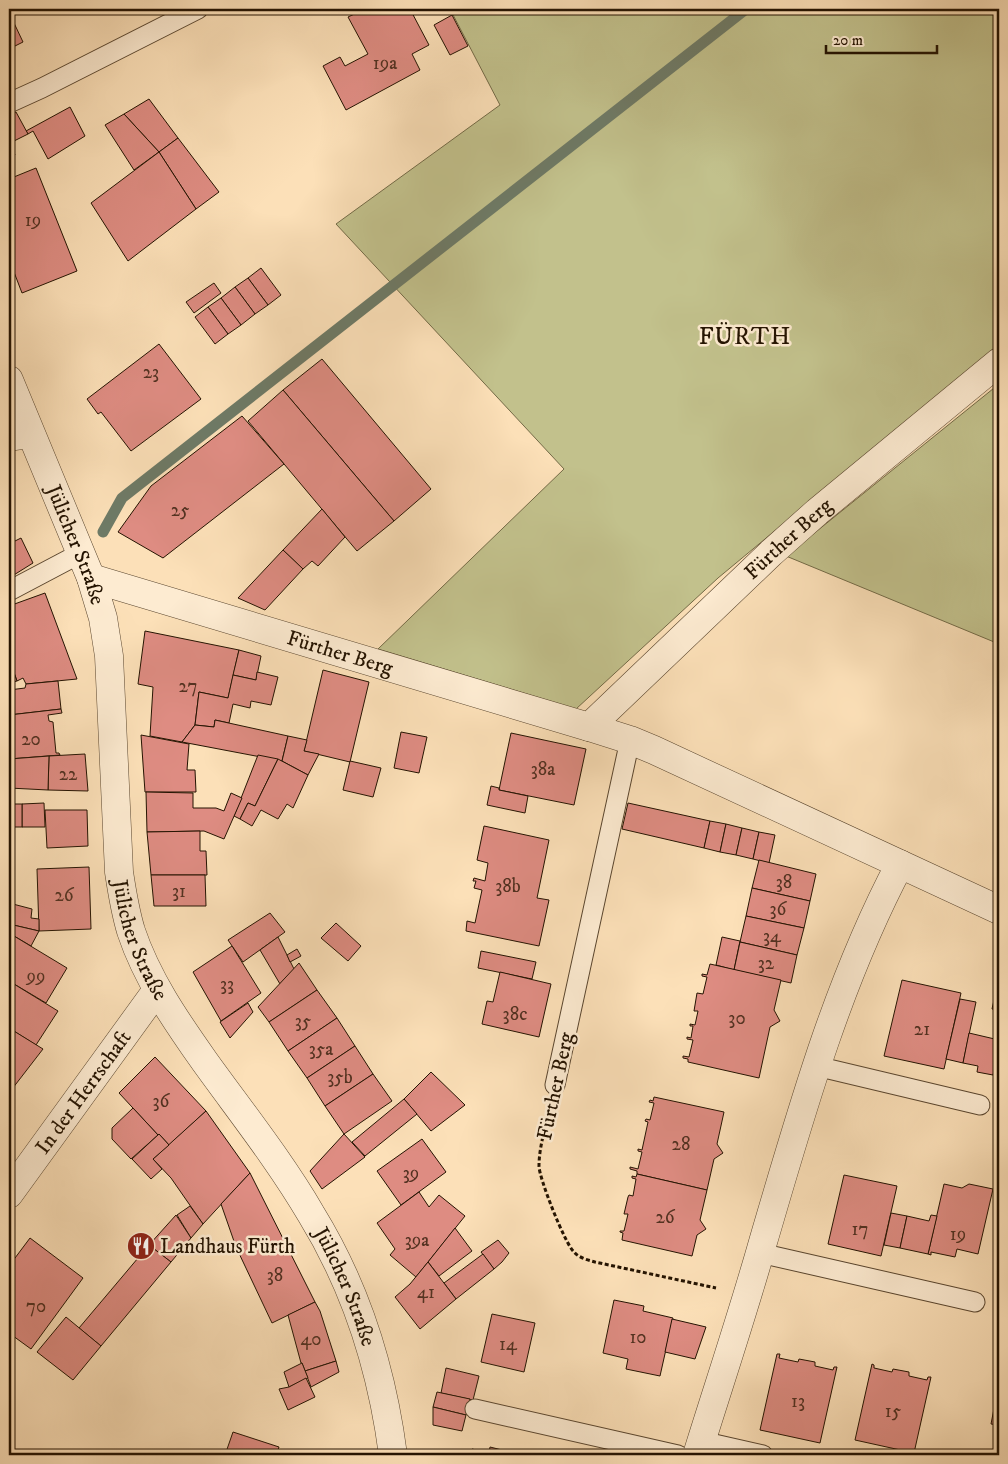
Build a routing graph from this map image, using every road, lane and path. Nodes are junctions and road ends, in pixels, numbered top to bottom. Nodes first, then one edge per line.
1 (198, 9) edge
2 (9, 103) edge
3 (999, 362) edge
4 (9, 380) edge
5 (20, 435) edge
6 (81, 553) junction
7 (91, 578) junction
8 (9, 591) edge
9 (588, 727) junction
10 (630, 740) junction
11 (900, 864) junction
12 (999, 910) edge
13 (157, 990) junction
14 (816, 1066) junction
15 (555, 1084) joint
16 (980, 1105) dead end
17 (9, 1194) edge
18 (760, 1253) junction
19 (747, 1295) junction
20 (975, 1302) dead end
21 (475, 1409) dead end
22 (699, 1448) edge
23 (393, 1455) edge
24 (678, 1455) edge
25 (763, 1455) edge

1 - 2 lane
3 - 9 street, Fürther Berg
4 - 5 street, Jülicher Straße
5 - 6 street, Jülicher Straße
6 - 7 street, Jülicher Straße
6 - 8 lane
7 - 9 street, Fürther Berg
7 - 13 street, Jülicher Straße
9 - 10 street, Fürther Berg
10 - 11 street, Fürther Berg
10 - 15 lane, Fürther Berg
11 - 12 street, Fürther Berg
11 - 14 street
13 - 17 street, In der Herrschaft
13 - 23 street, Jülicher Straße
14 - 16 lane
14 - 18 street
15 - 19 path, Fürther Berg
18 - 19 street
18 - 20 lane
19 - 22 street
21 - 24 lane
22 - 25 lane

